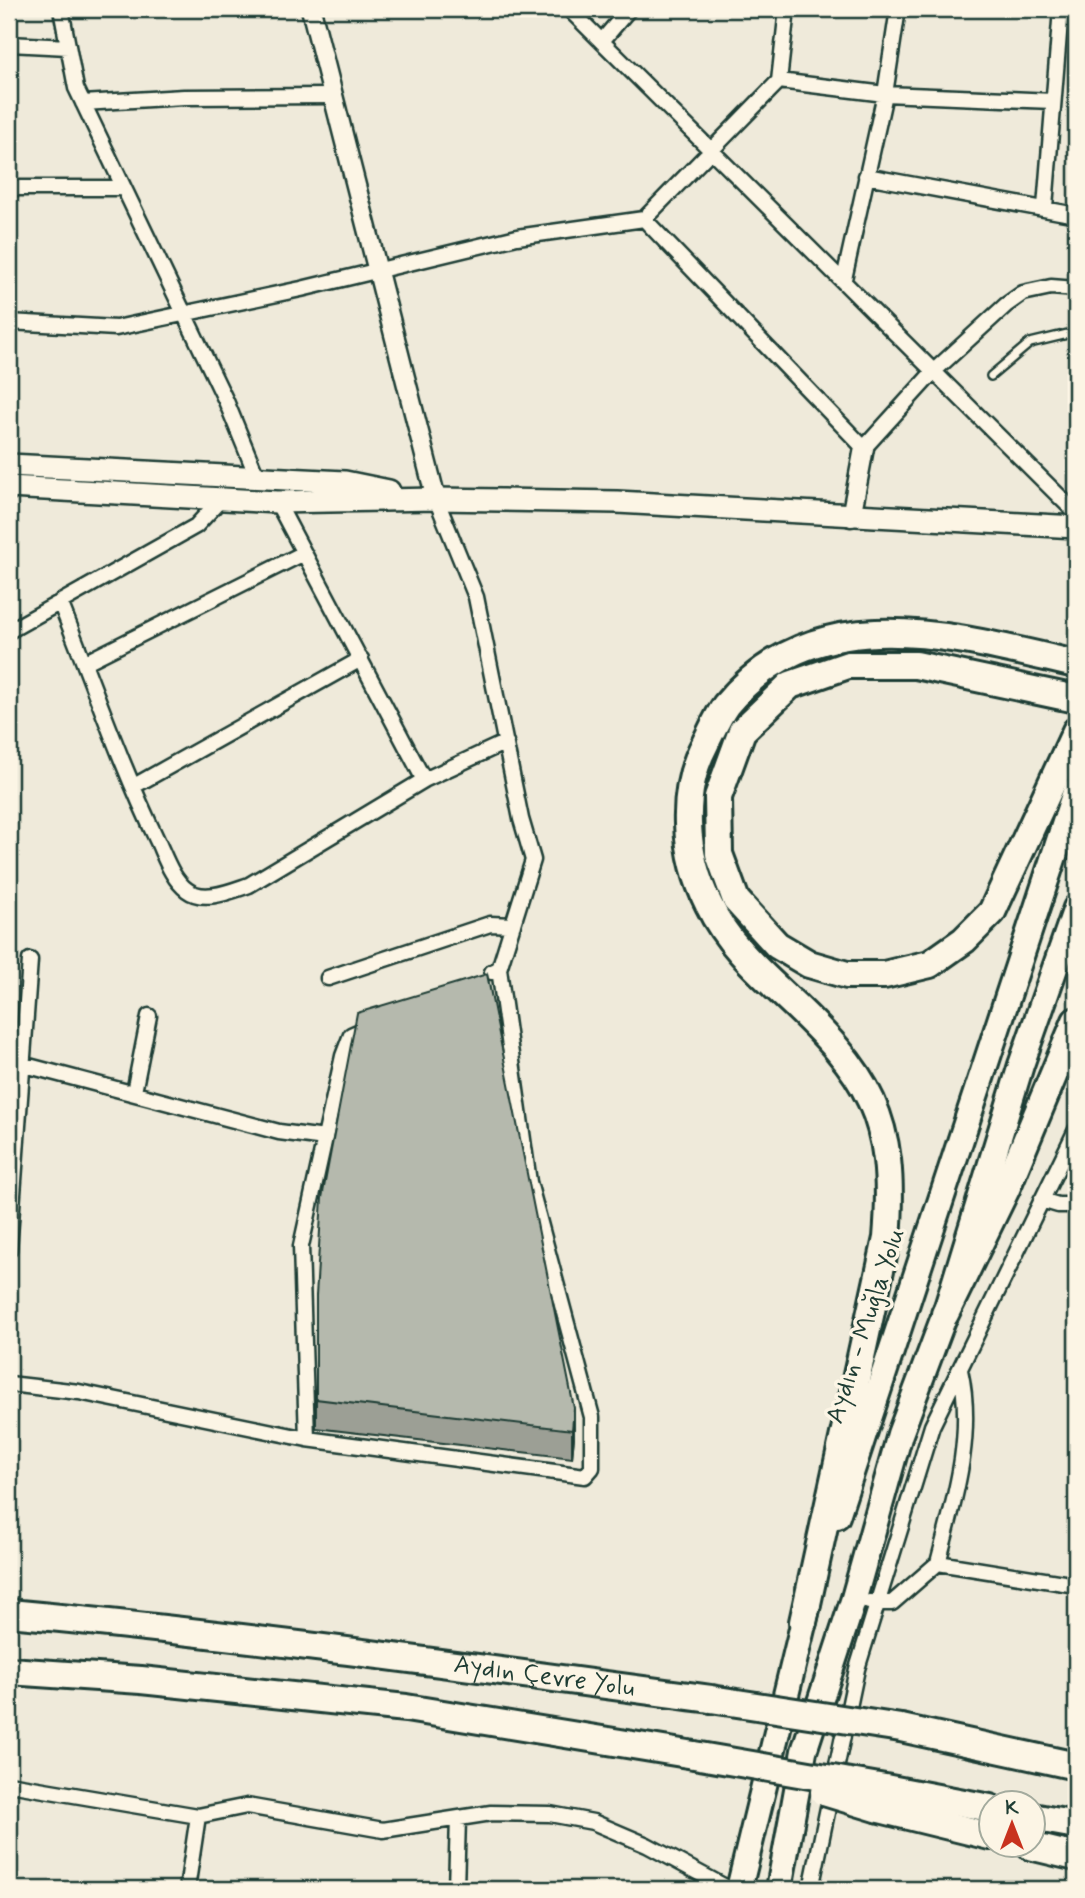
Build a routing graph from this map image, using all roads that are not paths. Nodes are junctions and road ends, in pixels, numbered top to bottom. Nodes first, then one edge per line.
1 (61, 9) edge
2 (311, 9) edge
3 (569, 9) edge
4 (629, 9) edge
5 (787, 9) edge
6 (898, 9) edge
7 (1061, 9) edge
8 (601, 41) junction
9 (9, 44) edge
10 (68, 47) junction
11 (779, 81) junction
12 (885, 94) junction
13 (333, 96) junction
14 (1053, 101) junction
15 (83, 103) junction
16 (713, 152) junction
17 (866, 176) junction
18 (9, 188) edge
19 (124, 188) junction
20 (1045, 207) junction
21 (1076, 215) edge
22 (644, 219) junction
23 (377, 269) junction
24 (844, 279) junction
25 (1076, 289) edge
26 (185, 314) junction
27 (9, 322) edge
28 (1076, 332) edge
29 (934, 372) junction
30 (991, 376) dead end
31 (864, 447) junction
32 (9, 465) edge
33 (258, 479) junction
34 (9, 487) edge
35 (222, 498) junction
36 (436, 499) junction
37 (277, 502) junction
38 (1076, 513) edge
39 (851, 517) junction
40 (1076, 527) edge
41 (304, 553) junction
42 (60, 602) junction
43 (9, 631) edge
44 (361, 659) junction
45 (84, 663) junction
46 (1076, 664) edge
47 (1076, 699) edge
48 (1076, 732) edge
49 (506, 742) junction
50 (425, 779) junction
51 (134, 786) junction
52 (1076, 789) edge
53 (1076, 908) edge
54 (513, 925) junction
55 (30, 960) dead end
56 (499, 969) junction
57 (328, 978) dead end
58 (474, 982) edge
59 (149, 1016) dead end
60 (1076, 1021) edge
61 (382, 1022) edge
62 (9, 1055) edge
63 (25, 1065) junction
64 (134, 1092) junction
65 (1076, 1130) edge
66 (325, 1138) junction
67 (1041, 1200) junction
68 (1076, 1205) edge
69 (9, 1250) edge
70 (945, 1314) junction
71 (960, 1370) junction
72 (9, 1384) edge
73 (307, 1439) junction
74 (938, 1563) junction
75 (1076, 1585) edge
76 (865, 1601) junction
77 (9, 1613) edge
78 (803, 1622) junction
79 (9, 1671) edge
80 (946, 1736) junction
81 (1076, 1752) edge
82 (1076, 1766) edge
83 (9, 1784) edge
84 (883, 1799) junction
85 (976, 1807) edge
86 (198, 1816) junction
87 (458, 1818) junction
88 (1046, 1819) edge
89 (1076, 1825) edge
90 (976, 1831) edge
91 (1046, 1850) edge
92 (1076, 1857) edge
93 (187, 1889) edge
94 (456, 1889) edge
95 (729, 1889) edge
96 (739, 1889) edge
97 (779, 1889) edge
98 (811, 1889) edge

1 - 10 street
2 - 13 street
3 - 8 street
4 - 8 street
5 - 11 street
6 - 12 street
7 - 14 street
8 - 16 street
9 - 10 street
10 - 15 street
11 - 12 street
11 - 16 street
12 - 14 street
12 - 17 street
13 - 15 street
13 - 23 street
14 - 20 street
15 - 19 street
16 - 22 street
16 - 24 street
17 - 20 street
17 - 24 street
18 - 19 street
19 - 26 street
20 - 21 street
22 - 23 street
22 - 31 street
23 - 26 street
23 - 36 street
24 - 29 street
25 - 29 street
26 - 27 street
26 - 33 street
28 - 30 lane
29 - 31 street
29 - 38 street
31 - 39 street
32 - 33 main road
33 - 36 main road
34 - 35 main road
35 - 37 main road
35 - 42 street
36 - 37 main road
36 - 39 main road
36 - 49 street
37 - 41 street
39 - 40 main road
41 - 44 street
41 - 45 street
42 - 43 street
42 - 45 street
44 - 50 street
44 - 51 street
45 - 51 street
46 - 78 highway
47 - 48 highway
49 - 50 street
49 - 54 street
50 - 51 street
52 - 78 highway, Aydın - Muğla Yolu
53 - 70 highway
54 - 56 street
54 - 57 street
55 - 63 street
56 - 58 street
56 - 73 street
59 - 64 street
60 - 70 highway
61 - 66 street
62 - 63 street
63 - 64 street
63 - 69 street
64 - 66 street
65 - 67 street
66 - 73 street
67 - 68 street
67 - 71 street
70 - 76 highway
71 - 74 street
71 - 76 street
72 - 73 street
74 - 75 street
74 - 76 street
76 - 97 highway
76 - 98 street
77 - 80 highway, Aydın Çevre Yolu, bridge
78 - 96 highway, Aydın - Muğla Yolu
79 - 84 highway, Aydın Çevre Yolu, bridge
80 - 81 highway
80 - 82 highway, Aydın Çevre Yolu
83 - 86 street
84 - 85 highway
84 - 90 highway
86 - 87 street
86 - 93 street
87 - 94 street
87 - 95 street
88 - 89 highway
91 - 92 highway

